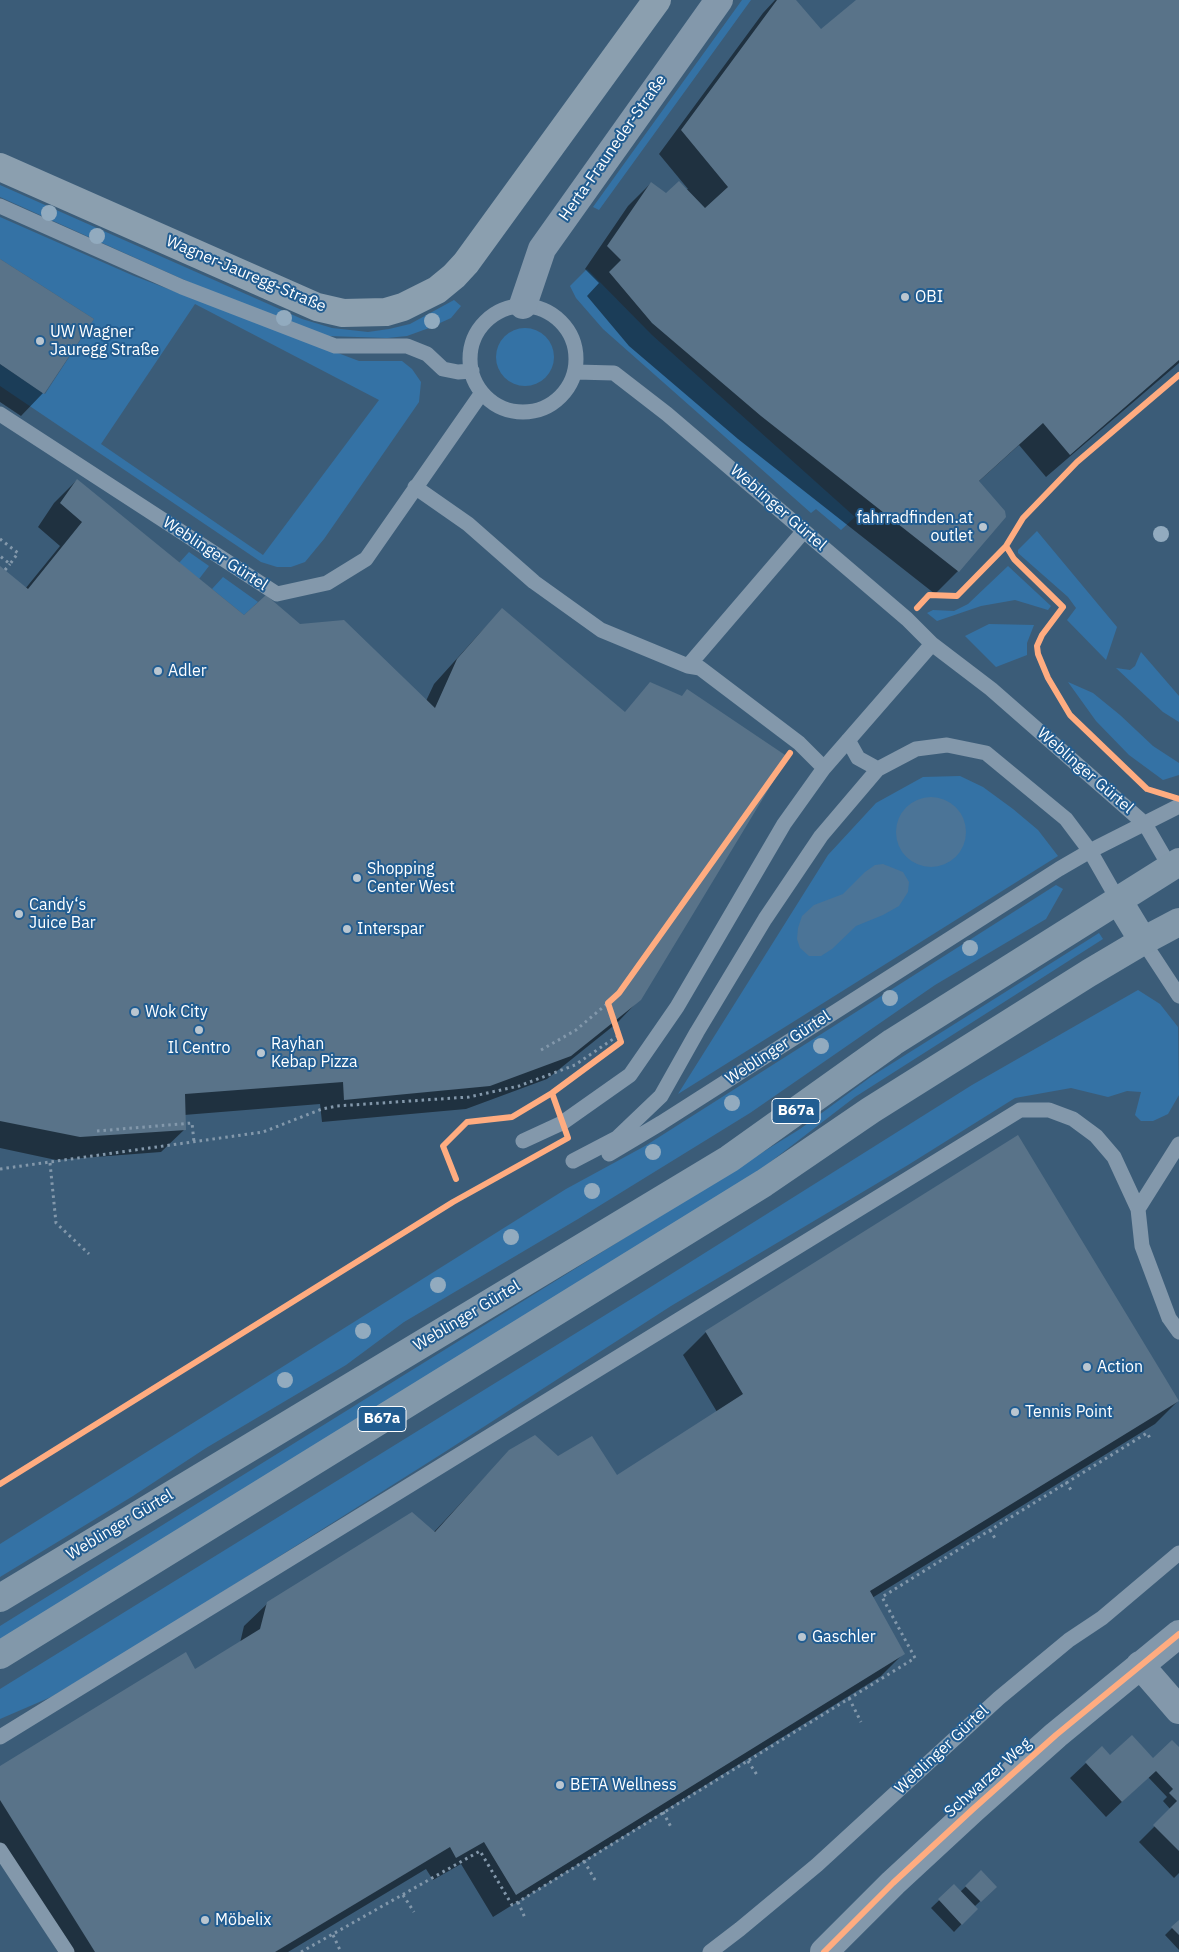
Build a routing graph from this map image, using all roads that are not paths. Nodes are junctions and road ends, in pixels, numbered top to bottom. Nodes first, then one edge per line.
1 (657, 0) edge
2 (719, 0) edge
3 (0, 167) edge
4 (0, 206) edge
5 (523, 305) junction
6 (472, 372) junction
7 (576, 372) junction
8 (481, 394) junction
9 (0, 414) edge
10 (415, 487) junction
11 (803, 532) junction
12 (932, 644) junction
13 (688, 666) junction
14 (848, 740) junction
15 (824, 768) junction
16 (878, 769) junction
17 (1179, 806) edge
18 (1145, 824) junction
19 (1090, 851) junction
20 (1176, 870) edge
21 (1118, 900) junction
22 (1179, 922) edge
23 (1144, 941) junction
24 (1179, 996) edge
25 (523, 1141) dead end
26 (1179, 1144) edge
27 (1138, 1209) junction
28 (1179, 1332) edge
29 (1179, 1553) edge
30 (0, 1598) edge
31 (1179, 1634) edge
32 (0, 1656) edge
33 (1140, 1665) junction
34 (1179, 1710) edge
35 (0, 1737) edge
36 (0, 1850) edge
37 (67, 1952) edge
38 (710, 1952) edge
39 (824, 1952) edge

1 - 3 main road, Wagner-Jauregg-Straße
2 - 5 street, Herta-Frauneder-Straße
4 - 6 lane
5 - 6 lane
5 - 7 lane
6 - 8 lane
7 - 8 lane
7 - 11 lane, Weblinger Gürtel
8 - 10 lane, Weblinger Gürtel
9 - 10 lane, Weblinger Gürtel
10 - 13 lane
11 - 12 lane, Weblinger Gürtel
11 - 13 lane
12 - 14 lane
12 - 18 lane, Weblinger Gürtel
13 - 15 lane
14 - 15 lane
14 - 16 lane
15 - 25 lane
16 - 19 lane
16 - 19 lane, Weblinger Gürtel
17 - 18 lane
18 - 19 lane, Weblinger Gürtel
18 - 20 lane
19 - 21 lane
20 - 21 main road, Weblinger Gürtel / B67a
21 - 23 main road
21 - 30 main road, Weblinger Gürtel / B67a
22 - 23 main road, B67a
23 - 24 lane
23 - 32 main road, B67a
26 - 27 lane
27 - 28 lane
27 - 35 lane
29 - 38 lane, Weblinger Gürtel
31 - 33 street, Schwarzer Weg
33 - 34 street
33 - 39 street, Schwarzer Weg
36 - 37 lane

